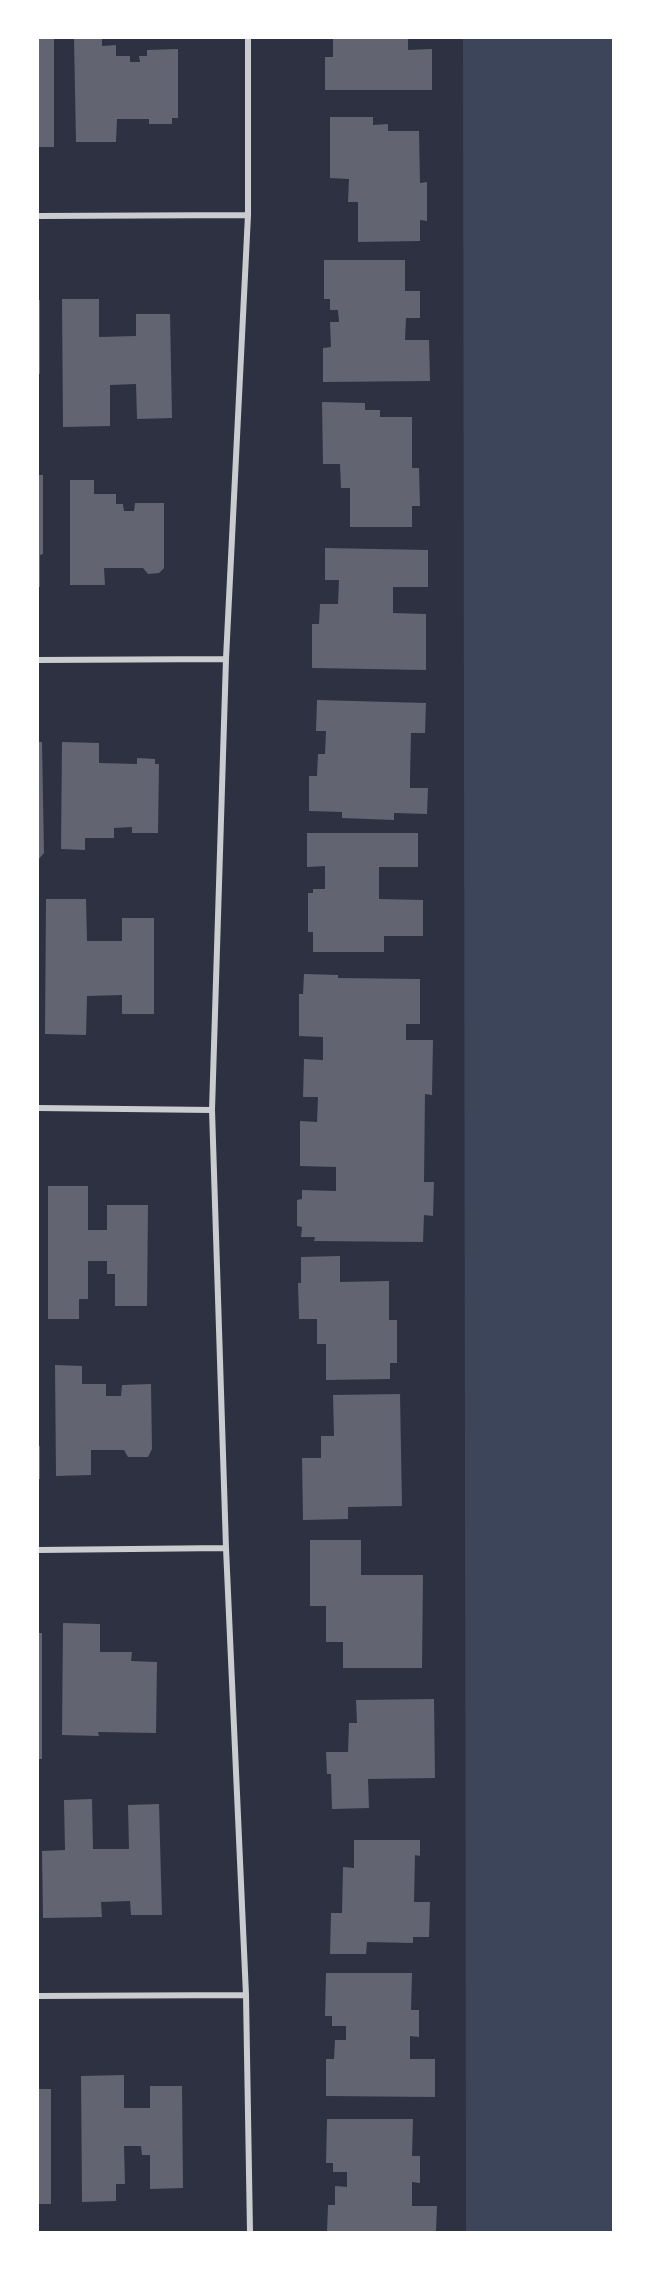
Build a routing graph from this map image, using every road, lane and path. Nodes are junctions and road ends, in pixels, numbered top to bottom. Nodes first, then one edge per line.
1 (248, 38) edge
2 (248, 214) junction
3 (38, 216) edge
4 (226, 659) junction
5 (38, 660) edge
6 (38, 1108) edge
7 (212, 1110) junction
8 (226, 1548) junction
9 (38, 1550) edge
10 (246, 1995) junction
11 (38, 1996) edge
12 (250, 2232) edge

1 - 2 street
2 - 3 street
2 - 4 street
4 - 5 street
4 - 7 street
6 - 7 street
7 - 8 street
8 - 9 street
8 - 10 street
10 - 11 street
10 - 12 street

